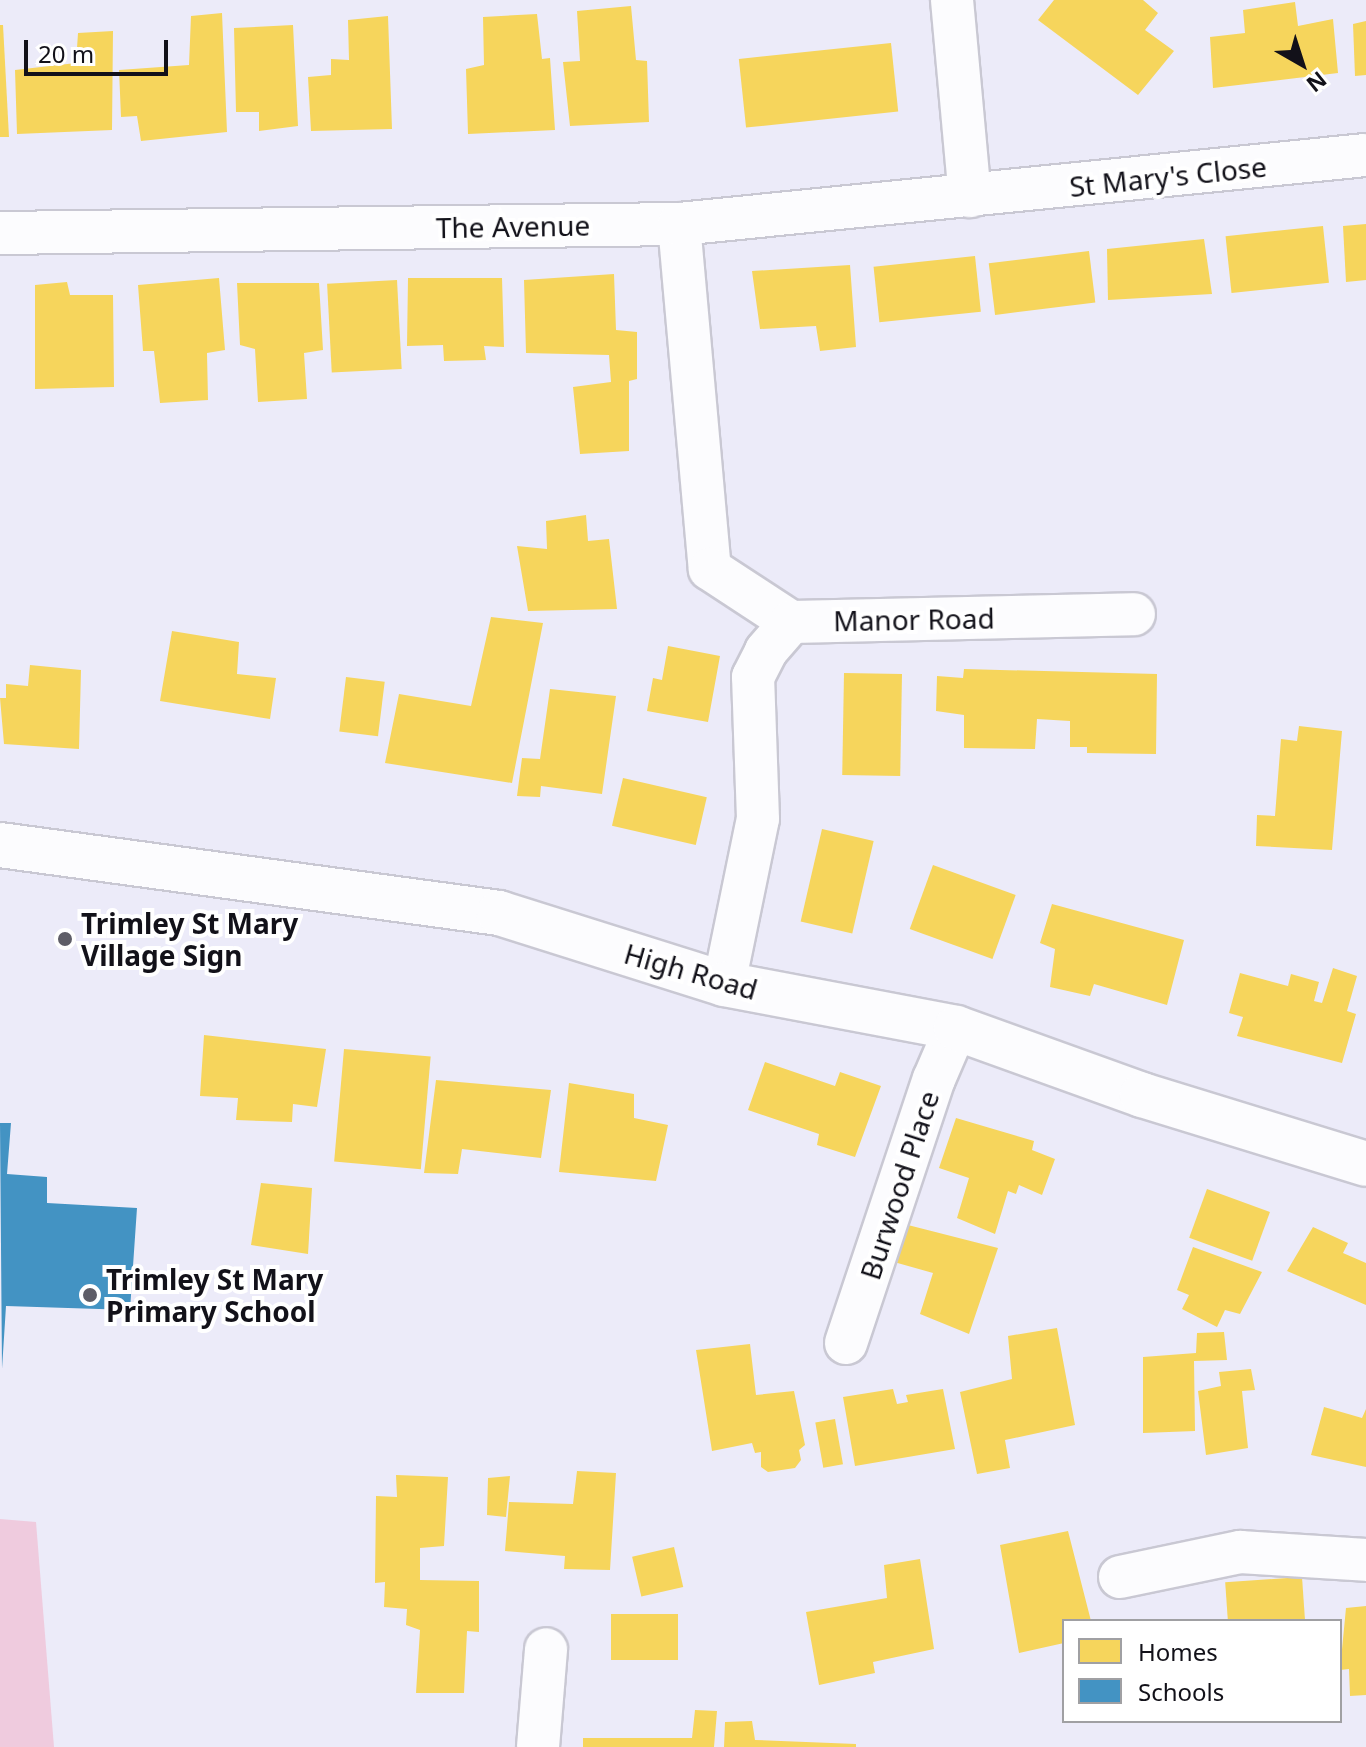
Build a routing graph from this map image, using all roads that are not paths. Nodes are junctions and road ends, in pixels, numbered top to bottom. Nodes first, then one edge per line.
1 (952, 0) edge
2 (1366, 155) edge
3 (970, 196) junction
4 (679, 224) junction
5 (0, 233) edge
6 (1134, 614) dead end
7 (791, 622) junction
8 (0, 845) edge
9 (724, 984) junction
10 (956, 1028) junction
11 (1366, 1164) edge
12 (846, 1343) dead end
13 (1366, 1560) edge
14 (1120, 1577) dead end
15 (546, 1649) dead end
16 (538, 1747) edge

1 - 3 street
2 - 3 street, St Mary's Close
3 - 4 street, St Mary's Close
4 - 5 street, The Avenue
4 - 7 street
6 - 7 street, Manor Road
7 - 9 street
8 - 9 street, High Road
9 - 10 street, High Road
10 - 11 street, High Road
10 - 12 street, Burwood Place
13 - 14 street
15 - 16 street

